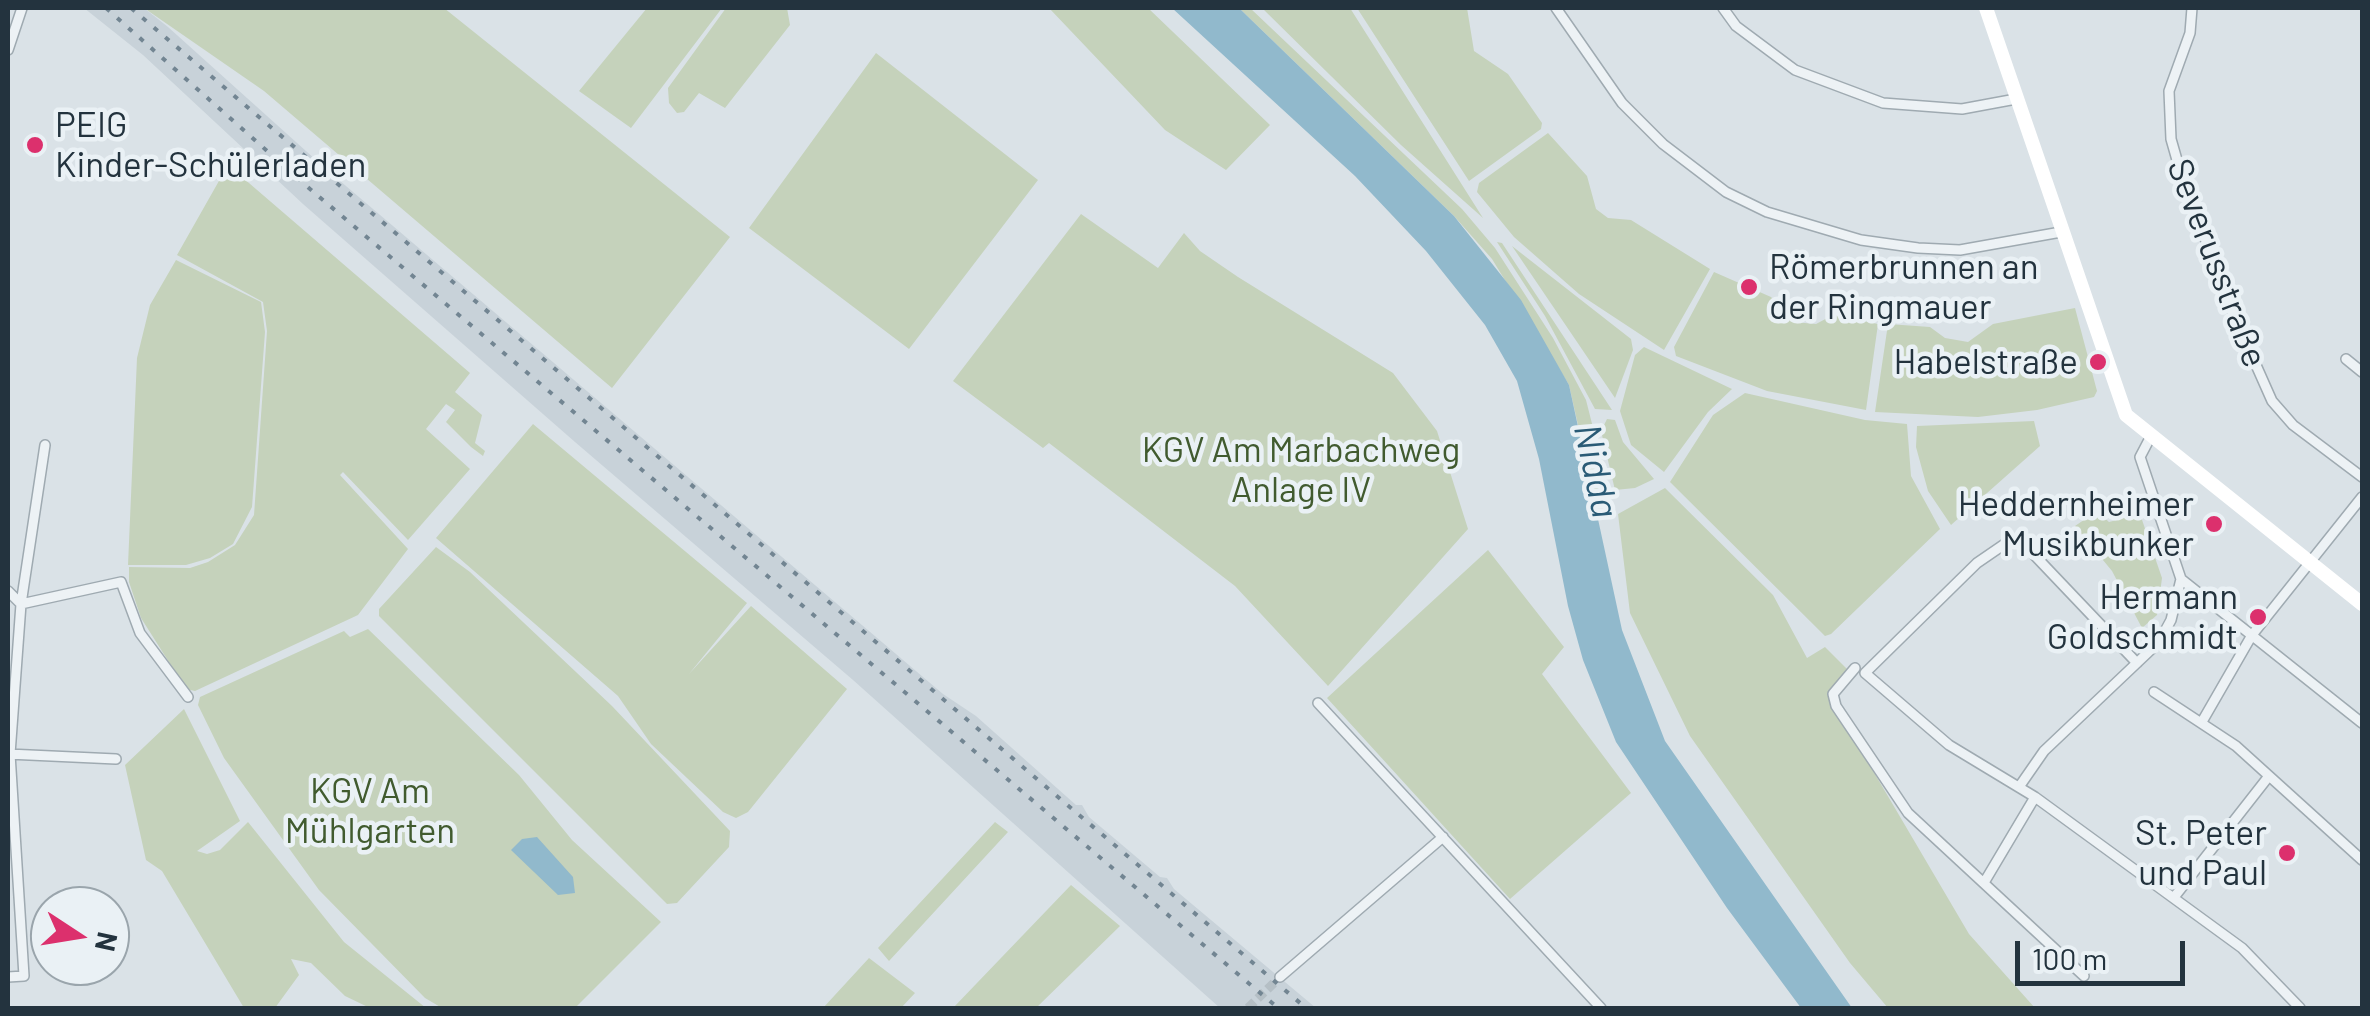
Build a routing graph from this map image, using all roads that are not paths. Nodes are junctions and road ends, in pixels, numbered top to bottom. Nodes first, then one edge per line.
1 (22, 8) edge
2 (1556, 8) edge
3 (1722, 8) edge
4 (1986, 8) edge
5 (2192, 8) edge
6 (8, 50) edge
7 (2016, 99) junction
8 (2061, 232) junction
9 (2346, 359) dead end
10 (2362, 372) edge
11 (2151, 436) junction
12 (45, 445) dead end
13 (2362, 477) edge
14 (2362, 497) edge
15 (2310, 562) junction
16 (2181, 579) junction
17 (8, 591) edge
18 (21, 604) junction
19 (2362, 604) edge
20 (2252, 635) junction
21 (2137, 663) junction
22 (1860, 670) junction
23 (2154, 692) dead end
24 (188, 697) dead end
25 (1318, 703) dead end
26 (2203, 720) junction
27 (2362, 723) edge
28 (9, 754) edge
29 (116, 759) dead end
30 (2269, 776) junction
31 (2019, 787) junction
32 (2034, 797) junction
33 (1443, 837) junction
34 (2362, 860) edge
35 (1984, 882) junction
36 (2175, 896) junction
37 (1280, 976) tunnel mouth
38 (2084, 976) dead end
39 (8, 977) edge
40 (1601, 1008) edge
41 (2300, 1008) edge

1 - 6 street
2 - 8 street
3 - 7 street
4 - 7 street
5 - 13 street, Severusstraße
7 - 8 street
8 - 11 street
9 - 10 street
11 - 15 street
11 - 16 street
12 - 18 street
14 - 15 street
15 - 19 street
15 - 20 street
16 - 20 street
16 - 21 street
17 - 18 street
18 - 24 street
18 - 28 street
20 - 26 street
20 - 27 street
21 - 22 street
21 - 31 street
22 - 31 street
22 - 35 street
23 - 26 street
25 - 33 street
26 - 30 street
28 - 29 street
28 - 39 street
30 - 34 street
30 - 36 street
31 - 32 street
32 - 35 street
32 - 36 street
33 - 37 street
33 - 40 street
35 - 38 street
36 - 41 street

